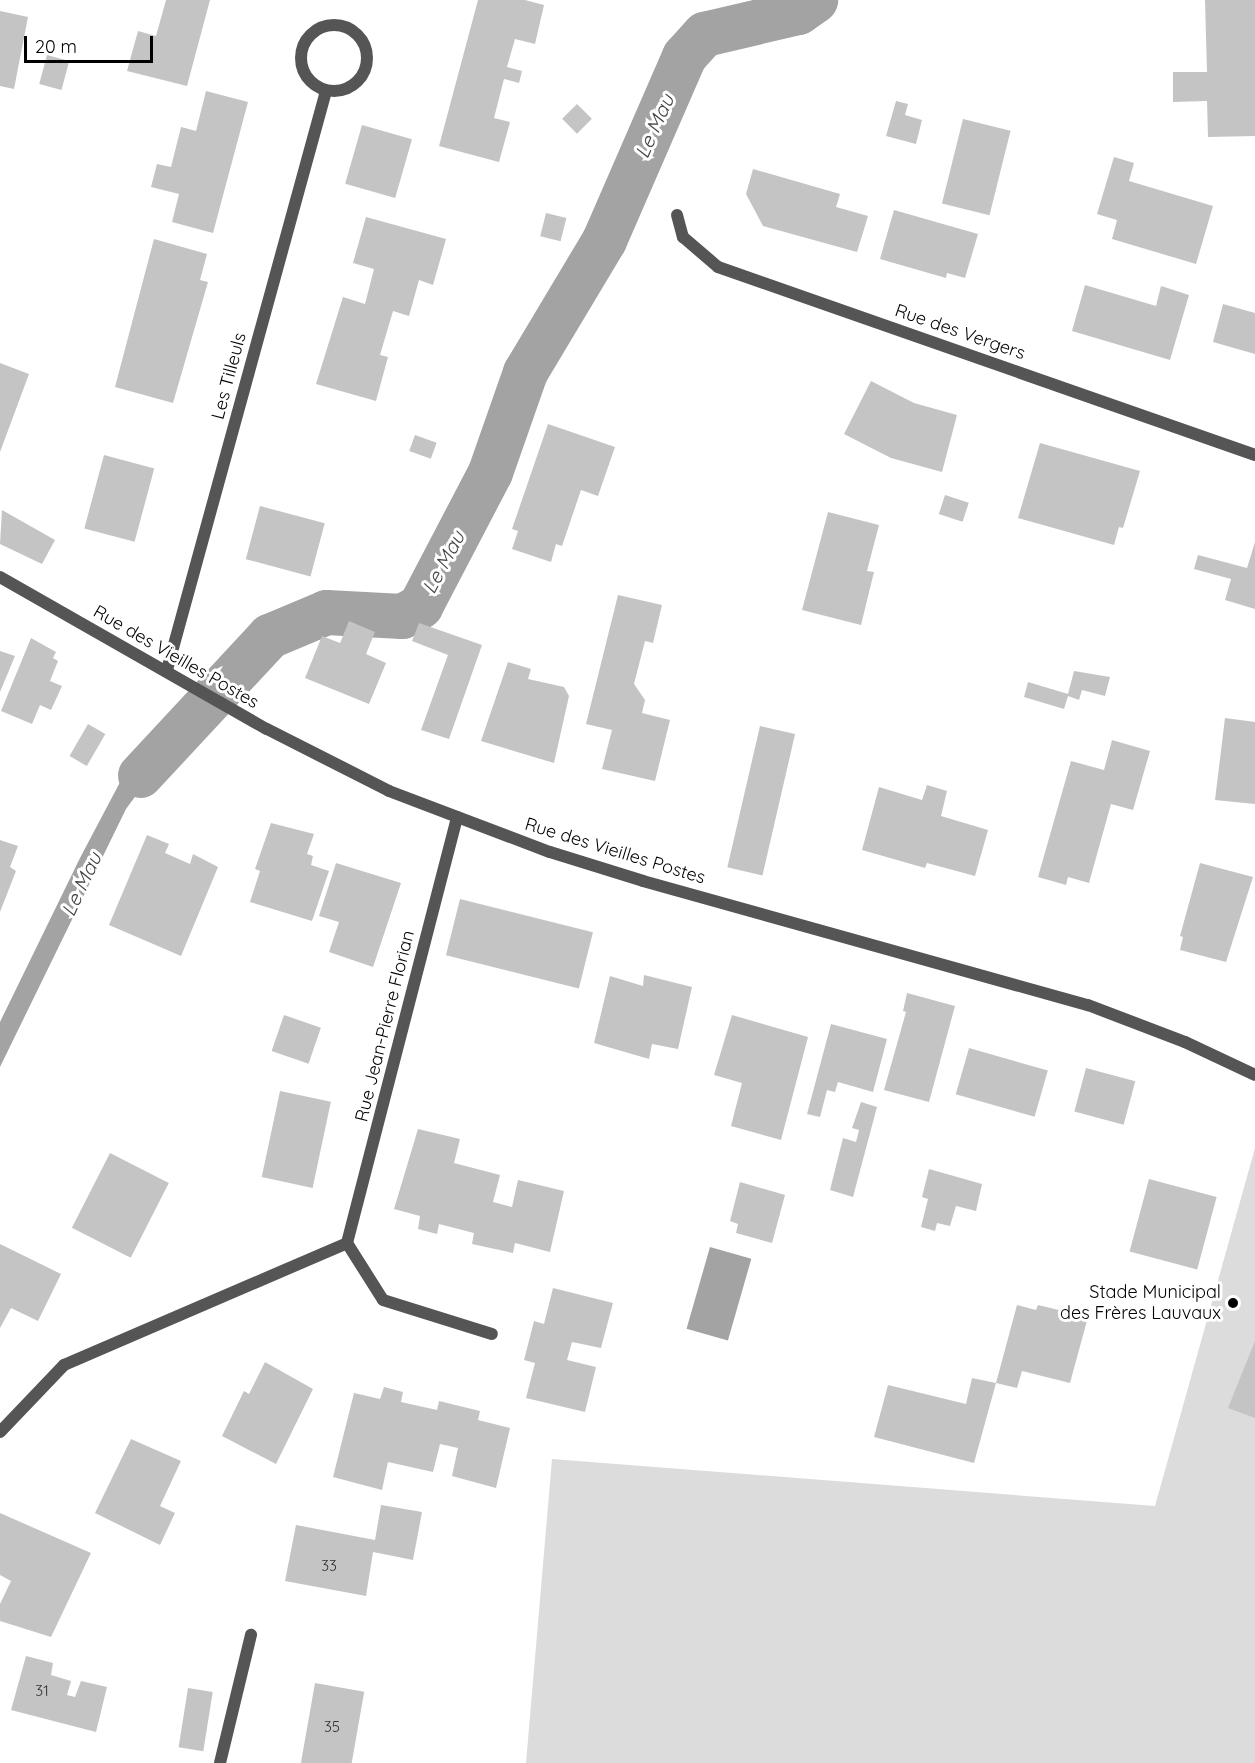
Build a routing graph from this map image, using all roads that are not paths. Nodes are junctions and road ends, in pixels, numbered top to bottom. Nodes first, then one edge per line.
1 (326, 91) junction
2 (677, 215) dead end
3 (1255, 455) edge
4 (0, 577) edge
5 (167, 670) junction
6 (457, 817) junction
7 (1255, 1075) edge
8 (347, 1243) junction
9 (492, 1334) dead end
10 (0, 1432) edge
11 (251, 1635) dead end
12 (220, 1763) edge

1 - 1 street
1 - 5 street, Les Tilleuls
2 - 3 street, Rue des Vergers
4 - 5 street, Rue des Vieilles Postes
5 - 6 street, Rue des Vieilles Postes
6 - 7 street, Rue des Vieilles Postes
6 - 8 street, Rue Jean-Pierre Florian
8 - 9 street
8 - 10 street
11 - 12 street

